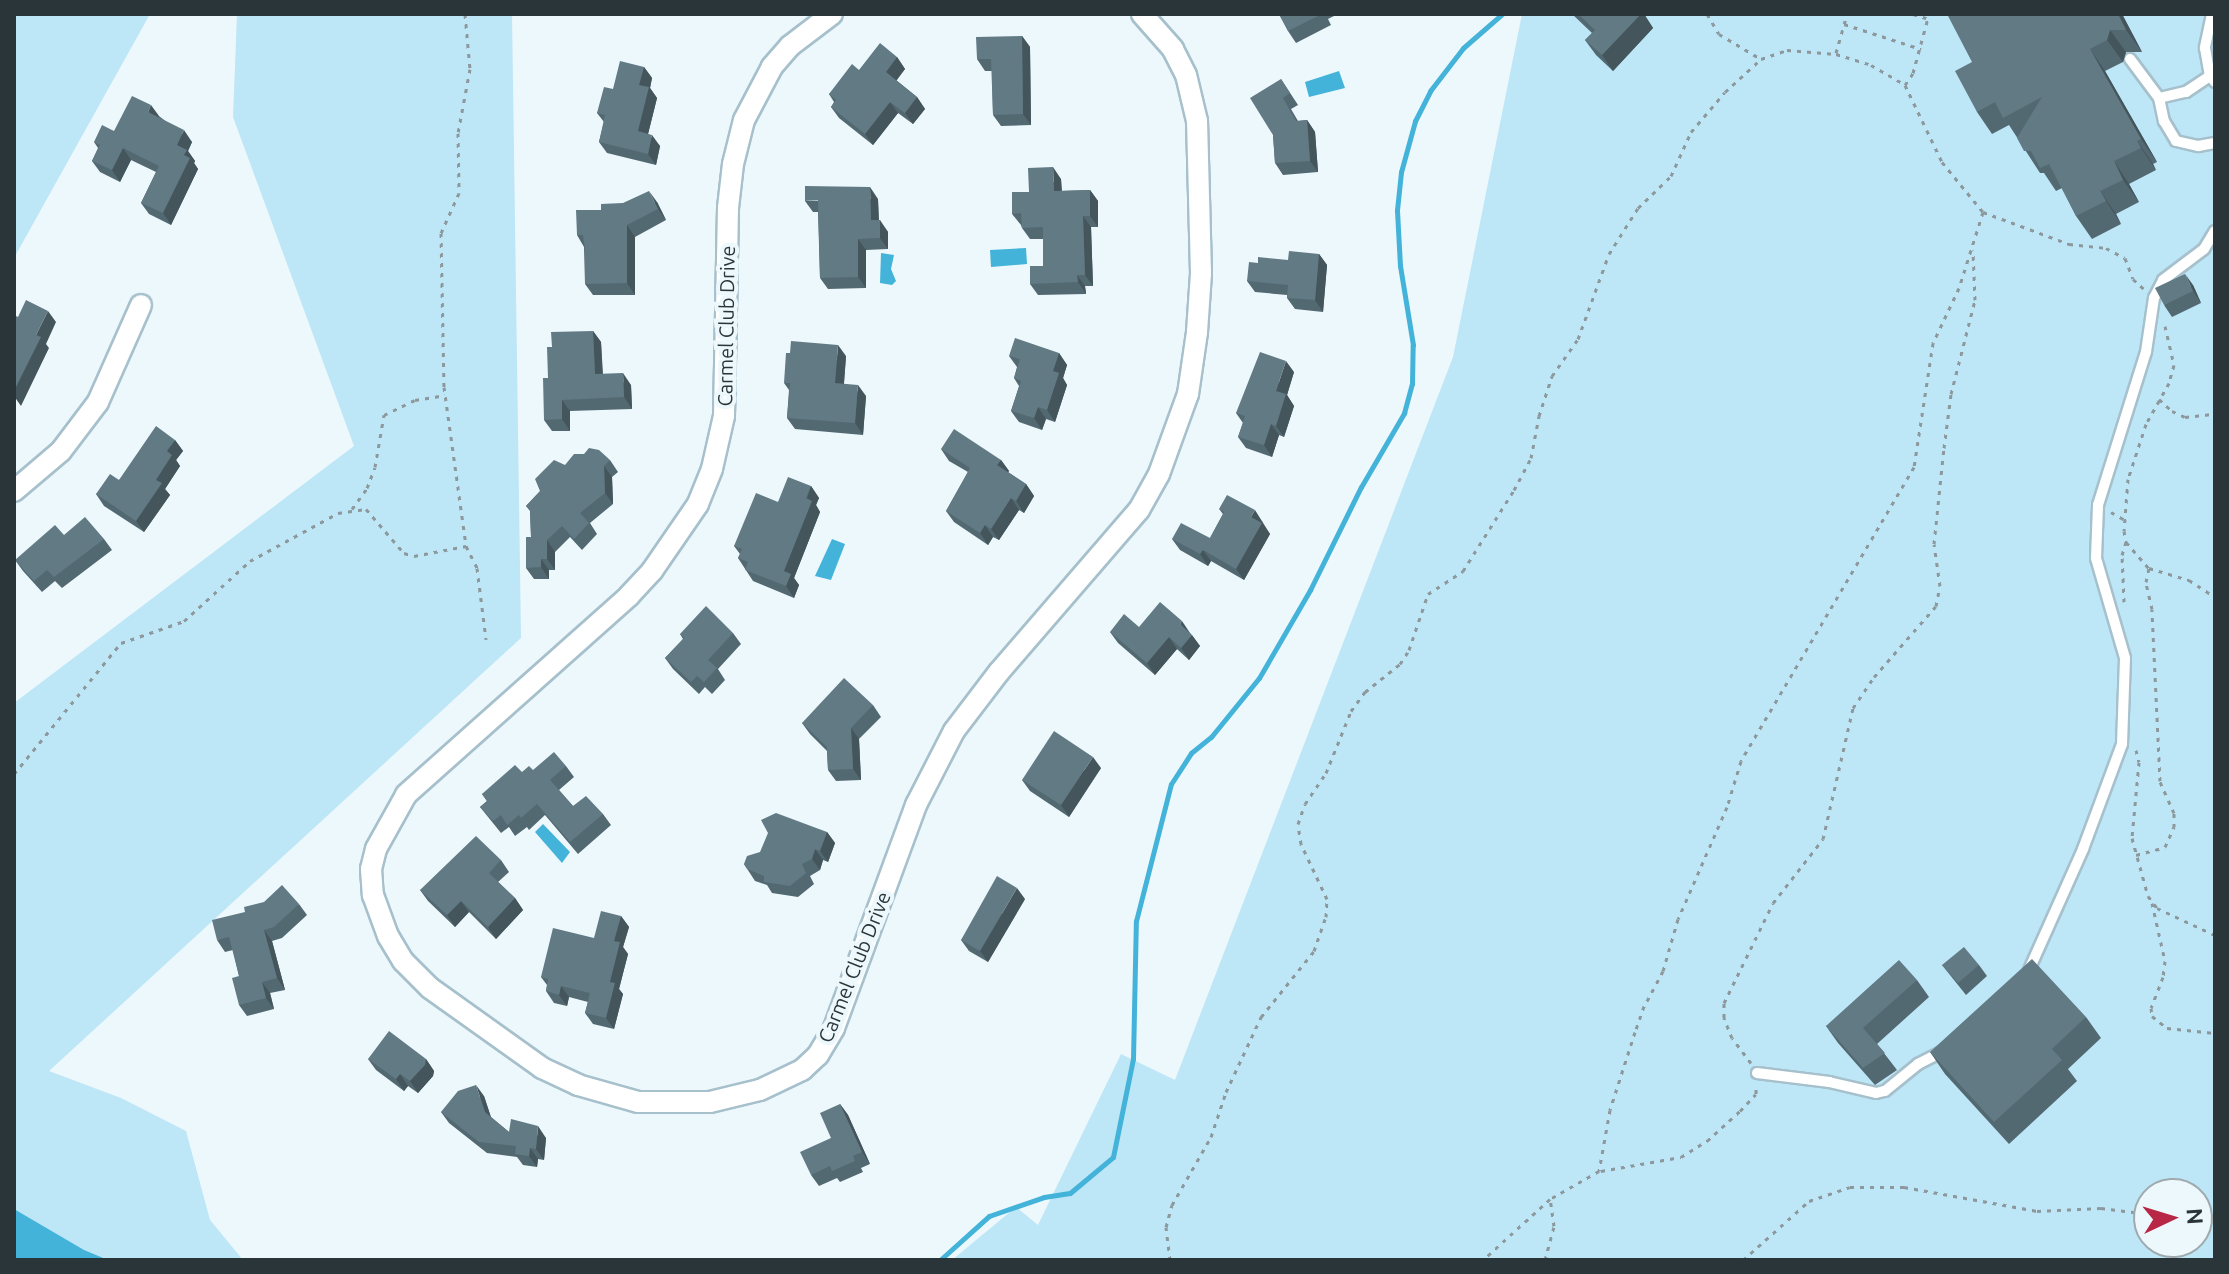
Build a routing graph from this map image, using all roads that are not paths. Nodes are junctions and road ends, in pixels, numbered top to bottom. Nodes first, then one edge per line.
1 (832, 14) edge
2 (1142, 14) edge
3 (2212, 14) edge
4 (2130, 59) dead end
5 (2212, 79) edge
6 (2159, 98) junction
7 (2215, 143) edge
8 (2215, 231) edge
9 (141, 305) dead end
10 (14, 491) edge
11 (2026, 976) edge
12 (1955, 1044) edge
13 (1757, 1073) road end

1 - 2 street, Carmel Club Drive
3 - 5 lane
4 - 6 lane
5 - 6 lane
6 - 7 lane
8 - 11 lane
9 - 10 street
12 - 13 lane

